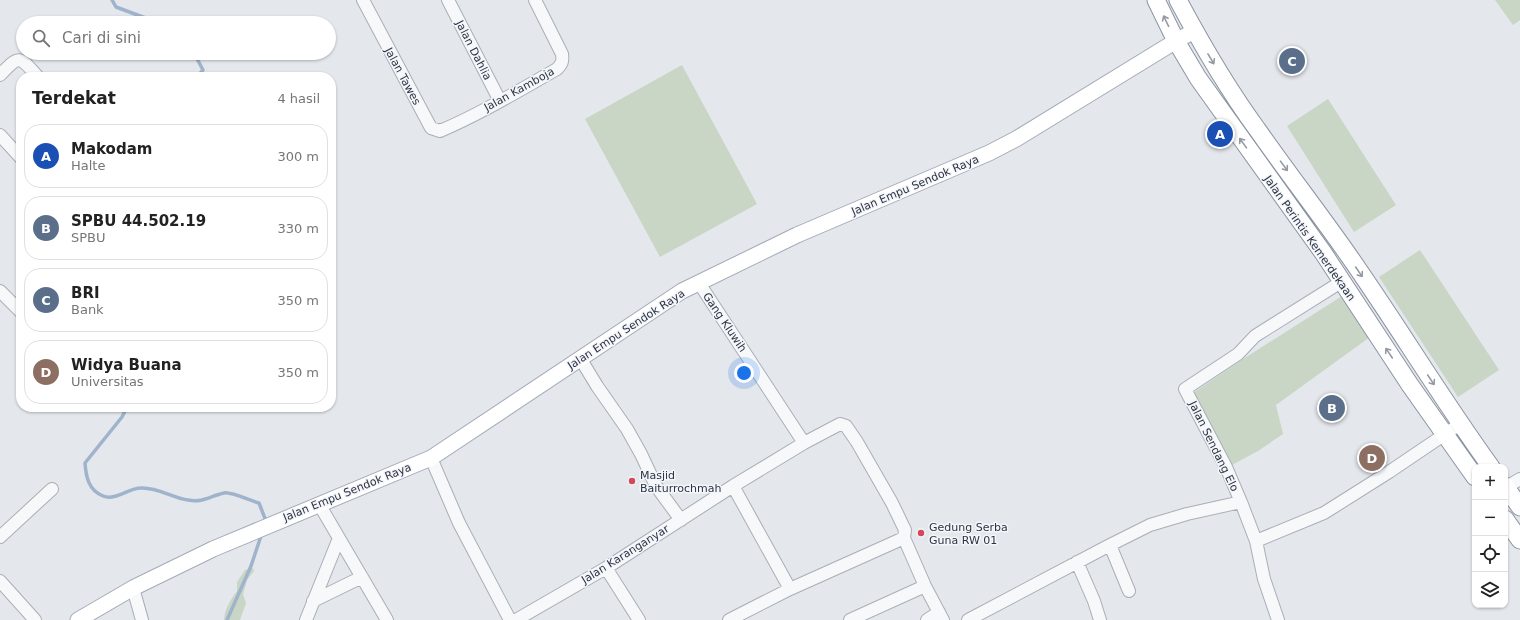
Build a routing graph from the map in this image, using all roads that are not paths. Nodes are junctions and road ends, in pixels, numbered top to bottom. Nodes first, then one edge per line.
1 (363, 0) edge
2 (448, 0) edge
3 (535, 0) edge
4 (1156, 0) edge
5 (1178, 0) edge
6 (1194, 31) junction
7 (1176, 41) junction
8 (33, 72) edge
9 (0, 75) edge
10 (500, 101) junction
11 (456, 124) joint
12 (0, 135) edge
13 (16, 153) edge
14 (1341, 282) junction
15 (699, 283) junction
16 (0, 291) edge
17 (16, 307) edge
18 (580, 358) junction
19 (1460, 424) junction
20 (1445, 434) junction
21 (804, 443) junction
22 (431, 458) junction
23 (1489, 464) edge
24 (1472, 473) edge
25 (1509, 485) edge
26 (733, 486) junction
27 (52, 489) dead end
28 (1241, 502) junction
29 (319, 504) junction
30 (1520, 507) edge
31 (681, 520) junction
32 (1508, 523) edge
33 (0, 537) edge
34 (339, 538) junction
35 (904, 538) junction
36 (1520, 540) edge
37 (1256, 541) junction
38 (1110, 545) junction
39 (1077, 562) junction
40 (606, 568) junction
41 (362, 577) junction
42 (0, 582) edge
43 (925, 586) junction
44 (132, 588) junction
45 (790, 589) junction
46 (1129, 592) dead end
47 (313, 601) junction
48 (941, 616) edge
49 (35, 620) edge
50 (78, 620) edge
51 (142, 620) edge
52 (306, 620) edge
53 (387, 620) edge
54 (510, 620) edge
55 (516, 620) edge
56 (639, 620) edge
57 (729, 620) edge
58 (850, 620) edge
59 (927, 620) edge
60 (968, 620) edge
61 (1100, 620) edge
62 (1278, 620) edge

1 - 11 street, Jalan Tawes
2 - 10 street, Jalan Dahlia
3 - 10 street, Jalan Kamboja
7 -> 4 highway, Jalan Perintis Kemerdekaan
5 - 6 highway, Jalan Perintis Kemerdekaan
6 - 7 main road
6 -> 19 highway, Jalan Perintis Kemerdekaan
14 -> 7 highway, Jalan Perintis Kemerdekaan
7 - 15 main road, Jalan Empu Sendok Raya
8 - 9 street
10 - 11 street, Jalan Kamboja
12 - 13 street
20 -> 14 highway, Jalan Perintis Kemerdekaan
14 - 28 street, Jalan Sendang Elo
15 - 18 main road, Jalan Empu Sendok Raya
15 - 21 street, Gang Kluwih
16 - 17 street
18 - 22 main road, Jalan Empu Sendok Raya
18 - 31 street
19 - 20 street
19 - 23 highway, Jalan Perintis Kemerdekaan
20 - 24 highway, Jalan Perintis Kemerdekaan
20 - 37 street
21 - 26 street, Jalan Karanganyar
21 - 35 street
22 - 29 main road, Jalan Empu Sendok Raya
22 - 54 street
25 - 30 highway
26 - 31 street, Jalan Karanganyar
26 - 45 street
27 - 33 street
28 - 37 street, Jalan Sendang Elo
28 - 38 street, Jalan Sendang Elo
29 - 34 street
29 - 44 main road, Jalan Empu Sendok Raya
31 - 40 street, Jalan Karanganyar
32 - 36 highway
34 - 41 street
34 - 47 street
35 - 43 street
35 - 45 street
37 - 62 street, Jalan Sendang Elo
38 - 39 street, Jalan Sendang Elo
38 - 46 street
39 - 60 street, Jalan Sendang Elo
39 - 61 street
40 - 55 street, Jalan Karanganyar
40 - 56 street
41 - 47 street
41 - 53 street
42 - 49 street
43 - 48 street
43 - 58 street
44 - 50 main road, Jalan Empu Sendok Raya
44 - 51 street
45 - 57 street
47 - 52 street
48 - 59 street

